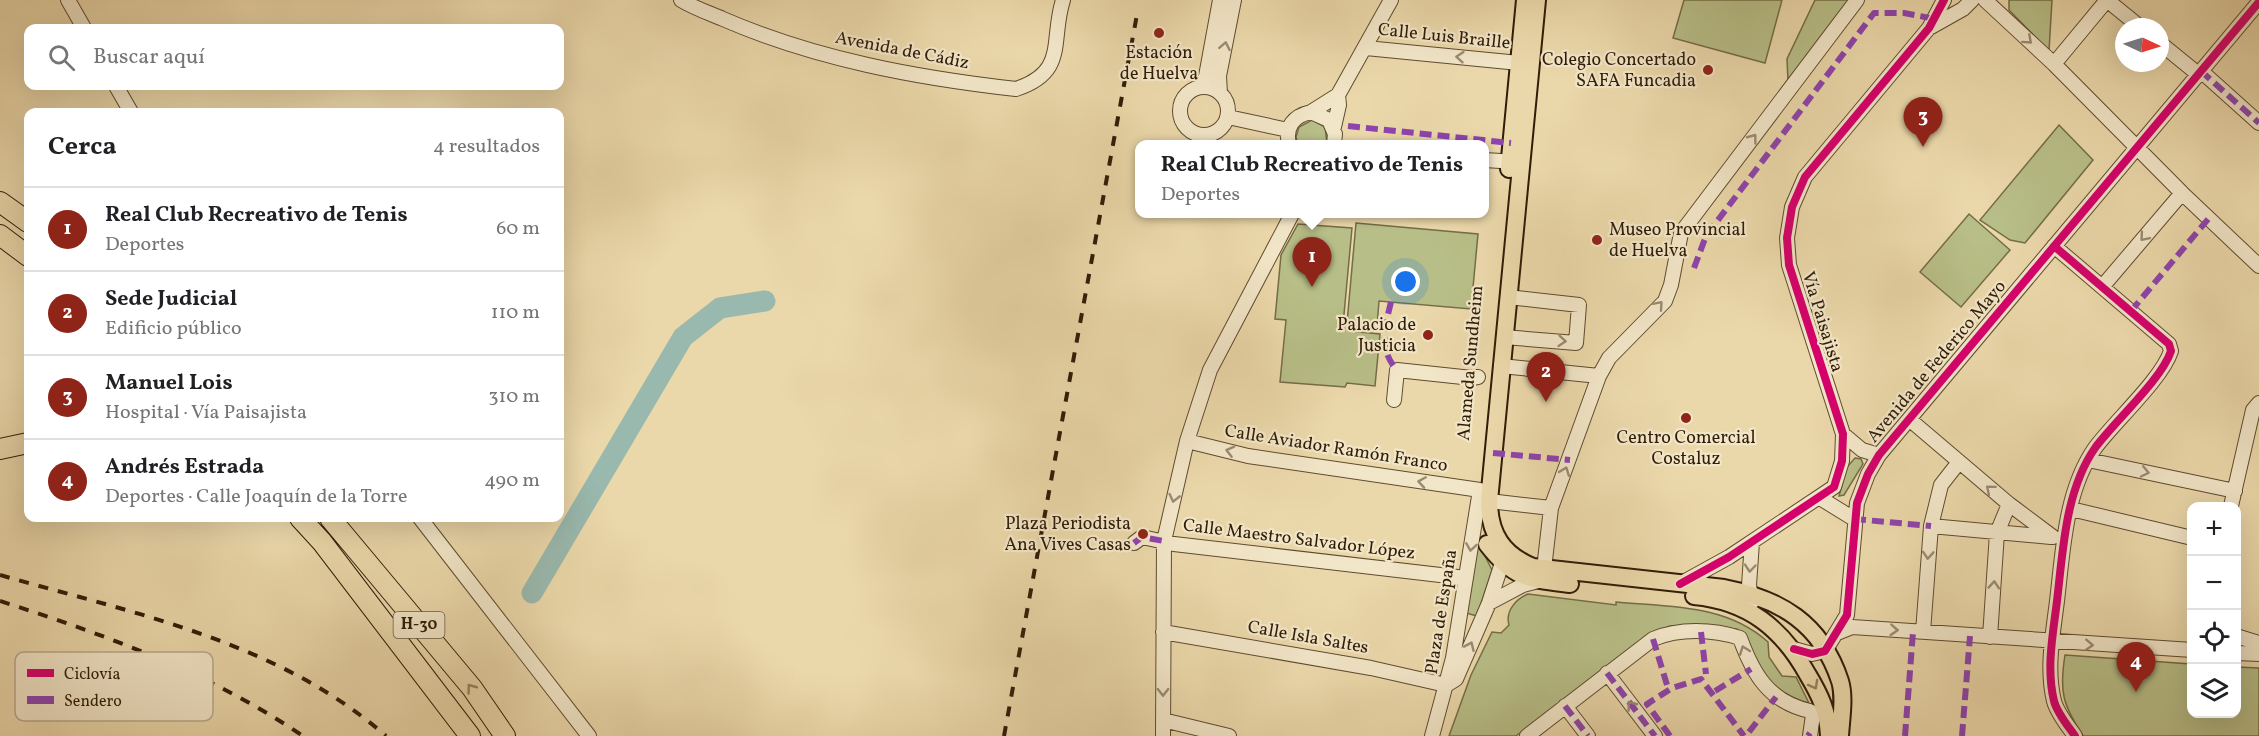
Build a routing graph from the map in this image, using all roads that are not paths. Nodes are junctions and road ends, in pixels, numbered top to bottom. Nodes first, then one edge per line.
1 (68, 0) edge
2 (681, 0) edge
3 (1063, 0) edge
4 (1220, 0) edge
5 (1234, 0) edge
6 (1390, 0) edge
7 (1525, 0) edge
8 (1537, 0) edge
9 (1857, 0) edge
10 (1944, 0) edge
11 (1972, 0) edge
12 (1986, 0) edge
13 (2005, 0) edge
14 (2107, 0) edge
15 (2254, 2) edge
16 (2129, 18) edge
17 (2005, 19) junction
18 (82, 24) edge
19 (1929, 28) junction
20 (1366, 48) junction
21 (2169, 50) edge
22 (1519, 63) junction
23 (2054, 63) junction
24 (2200, 72) junction
25 (1204, 87) junction
26 (118, 90) edge
27 (1220, 93) junction
28 (1338, 95) junction
29 (129, 108) edge
30 (1311, 112) junction
31 (1228, 117) junction
32 (2259, 123) edge
33 (1334, 127) junction
34 (1288, 130) junction
35 (1289, 140) edge
36 (1336, 140) edge
37 (2139, 148) junction
38 (1489, 159) edge
39 (1515, 162) junction
40 (2182, 193) junction
41 (0, 202) edge
42 (1289, 218) edge
43 (24, 219) edge
44 (0, 235) edge
45 (2054, 246) junction
46 (24, 253) edge
47 (2259, 266) edge
48 (2102, 287) junction
49 (1508, 297) junction
50 (1504, 337) junction
51 (1501, 366) junction
52 (1599, 376) junction
53 (1478, 377) dead end
54 (1394, 400) dead end
55 (2259, 403) edge
56 (1909, 419) junction
57 (1843, 434) junction
58 (1186, 441) junction
59 (24, 444) edge
60 (0, 449) edge
61 (1879, 455) junction
62 (2088, 460) junction
63 (1959, 462) junction
64 (2235, 491) junction
65 (1485, 495) junction
66 (1820, 498) junction
67 (2232, 502) edge
68 (2009, 504) junction
69 (1551, 508) junction
70 (2071, 509) junction
71 (1854, 519) junction
72 (287, 522) edge
73 (303, 522) edge
74 (333, 522) edge
75 (423, 522) edge
76 (1931, 526) junction
77 (1997, 532) junction
78 (2187, 537) edge
79 (2058, 538) junction
80 (1164, 541) junction
81 (1752, 542) junction
82 (1134, 543) dead end
83 (1506, 559) junction
84 (1543, 575) junction
85 (1466, 578) junction
86 (1680, 584) junction
87 (1750, 594) junction
88 (1489, 603) junction
89 (375, 611) junction
90 (1756, 615) junction
91 (1163, 632) junction
92 (1923, 632) junction
93 (1837, 633) junction
94 (1990, 637) junction
95 (2241, 638) edge
96 (2052, 643) junction
97 (2259, 643) edge
98 (1794, 649) junction
99 (2187, 650) edge
100 (1826, 651) junction
101 (2241, 652) edge
102 (2259, 654) edge
103 (1607, 673) junction
104 (1840, 681) junction
105 (1446, 685) junction
106 (1565, 706) junction
107 (1163, 720) junction
108 (1809, 735) edge
109 (2072, 735) edge
110 (470, 736) edge
111 (505, 736) edge
112 (589, 736) edge
113 (1163, 736) edge
114 (1229, 736) edge
115 (1432, 736) edge
116 (1527, 736) edge
117 (1588, 736) edge
118 (1655, 736) edge
119 (1829, 736) edge
120 (1840, 736) edge

1 - 18 street
2 - 3 street, Avenida de Cádiz
4 - 25 street
27 -> 5 street
6 - 20 street
7 - 22 main road, Alameda Sundheim
8 - 39 main road, Alameda Sundheim
52 -> 9 street
10 - 19 street
11 - 19 street
12 - 17 street
13 - 17 street
14 - 16 street
14 - 23 street
15 - 24 street, Avenida de Federico Mayo
17 -> 23 street
19 - 57 street, Vía Paisajista
22 -> 20 street, Calle Luis Braille
20 - 28 street
21 - 24 street
22 - 39 main road, Alameda Sundheim
23 - 37 street
24 - 32 street
24 - 37 street, Avenida de Federico Mayo
25 - 27 street
25 - 31 street
26 - 29 street
27 - 31 street
28 - 30 street
28 - 33 street
30 - 33 street
30 - 34 street
31 - 34 street
33 - 36 street
34 - 35 street
37 - 40 street
37 - 45 street, Avenida de Federico Mayo
38 - 39 street
39 - 49 main road, Alameda Sundheim
39 - 65 main road, Alameda Sundheim
40 - 47 street
40 -> 48 street
41 - 43 highway
42 - 58 street
44 - 46 highway
45 - 48 street
45 - 56 street, Avenida de Federico Mayo
48 - 62 street
49 - 50 main road, Alameda Sundheim
50 -> 49 street
50 - 51 main road, Alameda Sundheim
51 - 52 street
51 - 65 main road, Alameda Sundheim
69 -> 52 street
53 - 54 street
55 - 64 street
56 - 61 street, Avenida de Federico Mayo
56 - 63 street
57 - 61 street
57 - 66 street, Vía Paisajista
65 -> 58 street, Calle Aviador Ramón Franco
58 -> 80 street
59 - 60 highway
61 - 71 street, Avenida de Federico Mayo
62 -> 64 street
62 - 70 street
68 -> 63 street
63 - 76 street
64 - 67 street
65 - 69 street, Calle Aviador Ramón Franco
65 - 83 main road, Alameda Sundheim
65 -> 85 street, Plaza de España
66 - 71 street
66 - 81 street, Vía Paisajista
68 - 77 street
68 - 79 street
69 - 84 street
70 - 78 street
70 - 79 street
71 - 93 street, Avenida de Federico Mayo
72 - 89 highway
73 - 89 highway, H-30
111 -> 74 highway, H-30
75 - 112 street
76 - 77 street
76 -> 92 street
77 - 79 street
94 -> 77 street
79 - 96 street
80 - 82 street
80 - 85 street, Calle Maestro Salvador López
80 - 91 street
81 - 86 street, Vía Paisajista
81 -> 87 street
83 - 84 main road
83 - 88 street, Plaza de España
84 - 86 main road
84 - 88 street
84 - 90 main road
85 - 105 street, Plaza de España
86 - 87 main road
87 - 90 street
87 - 100 main road
105 -> 88 street, Plaza de España
89 - 110 highway, H-30
90 - 98 main road
91 - 105 street, Calle Isla Saltes
91 -> 107 street
93 -> 92 street
92 - 94 street
93 - 100 street
93 - 104 street, Avenida de Federico Mayo
94 - 96 street
95 - 97 street
96 -> 99 street
96 - 109 street
98 - 100 street
98 -> 119 main road
100 - 104 main road
101 - 102 street
103 - 106 street
108 -> 103 street
118 -> 103 street
104 - 120 main road
105 - 115 street
106 - 116 street
106 - 117 street
107 - 113 street
107 - 114 street

